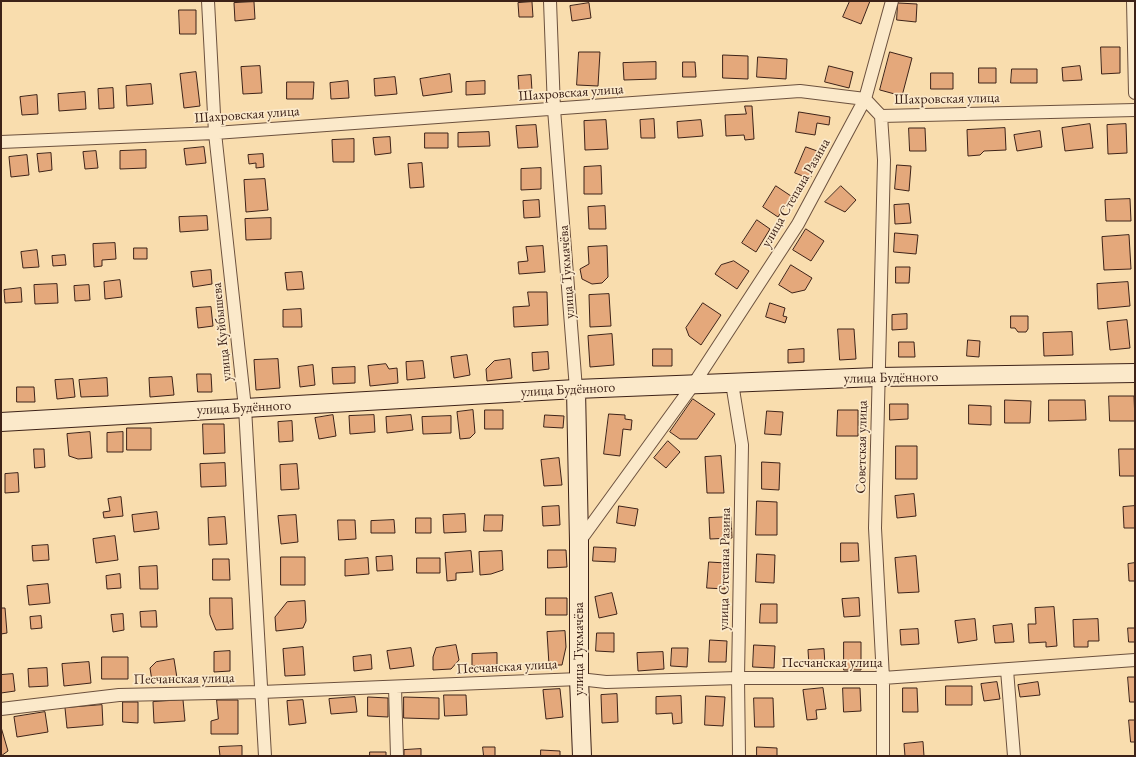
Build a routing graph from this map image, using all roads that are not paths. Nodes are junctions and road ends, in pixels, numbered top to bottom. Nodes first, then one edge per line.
1 (208, 1) edge
2 (550, 1) edge
3 (892, 1) edge
4 (1133, 1) edge
5 (1135, 93) edge
6 (866, 99) junction
7 (554, 109) junction
8 (1135, 110) edge
9 (881, 116) junction
10 (215, 133) junction
11 (1, 142) edge
12 (1135, 373) edge
13 (878, 378) junction
14 (732, 383) junction
15 (693, 385) junction
16 (576, 389) junction
17 (245, 408) junction
18 (1, 422) edge
19 (579, 542) junction
20 (1135, 660) edge
21 (1007, 670) junction
22 (738, 678) junction
23 (883, 678) junction
24 (579, 679) junction
25 (395, 687) junction
26 (261, 692) junction
27 (1, 709) edge
28 (265, 756) edge
29 (397, 756) edge
30 (582, 756) edge
31 (739, 756) edge
32 (883, 756) edge
33 (1014, 756) edge

1 - 10 street, улица Куйбышева
2 - 7 street, улица Тукмачёва
3 - 6 street, улица Степана Разина
4 - 5 street
6 - 7 street, Шахровская улица
6 - 9 street, Шахровская улица
6 - 15 street, улица Степана Разина
7 - 10 street, Шахровская улица
7 - 16 street, улица Тукмачёва
8 - 9 street, Шахровская улица
9 - 13 street, Советская улица
10 - 11 street, Шахровская улица
10 - 17 street, улица Куйбышева
12 - 13 street, улица Будённого
13 - 14 street, улица Будённого
13 - 23 street, Советская улица
14 - 15 street, улица Будённого
14 - 22 street, улица Степана Разина
15 - 16 street, улица Будённого
15 - 19 street
16 - 17 street, улица Будённого
16 - 19 street, улица Тукмачёва
17 - 18 street, улица Будённого
17 - 26 street, улица Куйбышева
19 - 24 street, улица Тукмачёва
20 - 21 street, Песчанская улица
21 - 23 street, Песчанская улица
21 - 33 street
22 - 23 street, Песчанская улица
22 - 24 street, Песчанская улица
22 - 31 street, улица Степана Разина
23 - 32 street, Советская улица
24 - 25 street, Песчанская улица
24 - 30 street, улица Тукмачёва
25 - 26 street, Песчанская улица
25 - 29 street
26 - 27 street, Песчанская улица
26 - 28 street, улица Куйбышева

